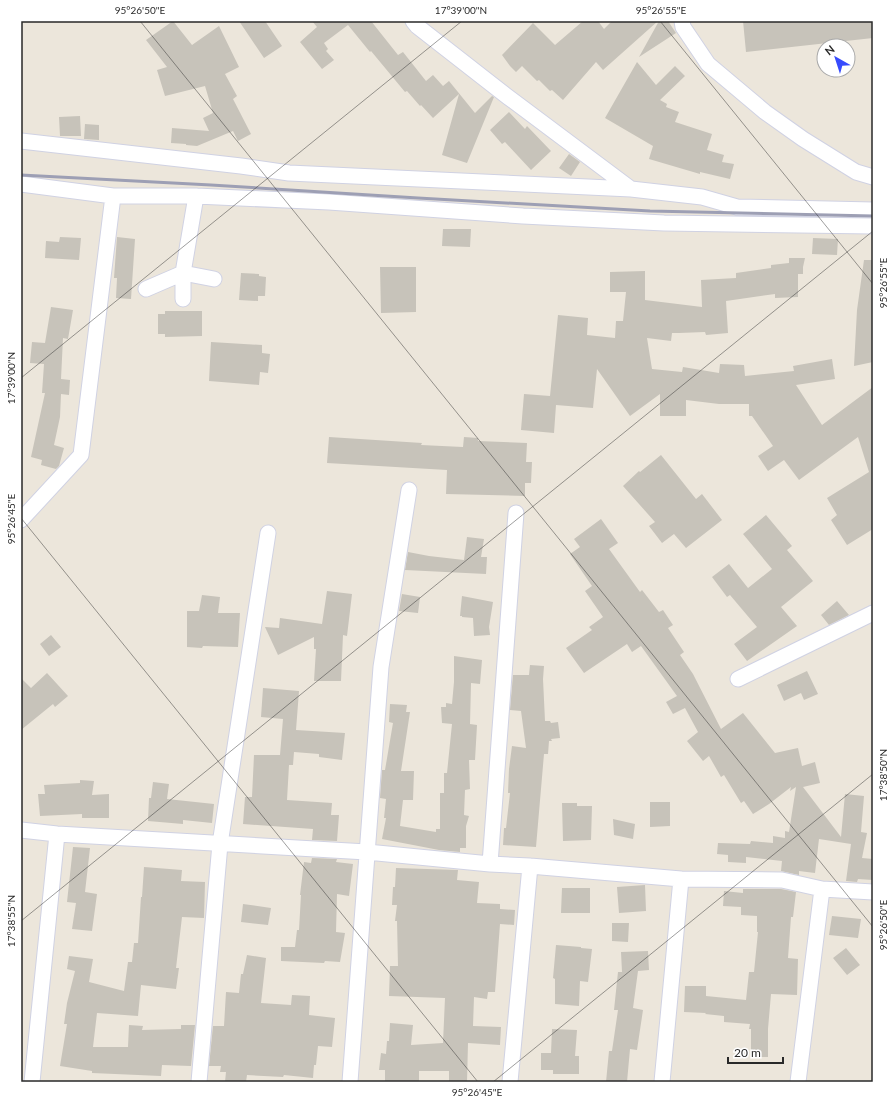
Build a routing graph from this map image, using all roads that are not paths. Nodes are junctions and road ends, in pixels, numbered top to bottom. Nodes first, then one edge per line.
1 (413, 21) edge
2 (682, 21) edge
3 (21, 141) edge
4 (873, 177) edge
5 (21, 184) edge
6 (631, 189) junction
7 (113, 196) junction
8 (196, 196) junction
9 (873, 210) edge
10 (873, 226) edge
11 (183, 273) junction
12 (214, 279) dead end
13 (146, 289) dead end
14 (183, 299) dead end
15 (409, 490) dead end
16 (516, 513) dead end
17 (21, 520) edge
18 (268, 532) dead end
19 (873, 613) edge
20 (738, 679) dead end
21 (21, 830) edge
22 (57, 834) junction
23 (220, 844) junction
24 (368, 852) junction
25 (490, 864) junction
26 (530, 866) junction
27 (681, 879) junction
28 (822, 889) junction
29 (873, 892) edge
30 (32, 1082) edge
31 (198, 1082) edge
32 (350, 1082) edge
33 (510, 1082) edge
34 (662, 1082) edge
35 (798, 1082) edge

1 - 6 street
2 - 4 street
3 - 6 street
5 - 7 street
6 - 9 street
7 - 8 street
7 - 17 street
8 - 10 street
8 - 11 street
11 - 12 street
11 - 13 street
11 - 14 street
15 - 24 street
16 - 25 street
18 - 23 street
19 - 20 street
21 - 22 street
22 - 23 street
22 - 30 street
23 - 24 street
23 - 31 street
24 - 25 street
24 - 32 street
25 - 26 street
26 - 27 street
26 - 33 street
27 - 28 street
27 - 34 street
28 - 29 street
28 - 35 street

